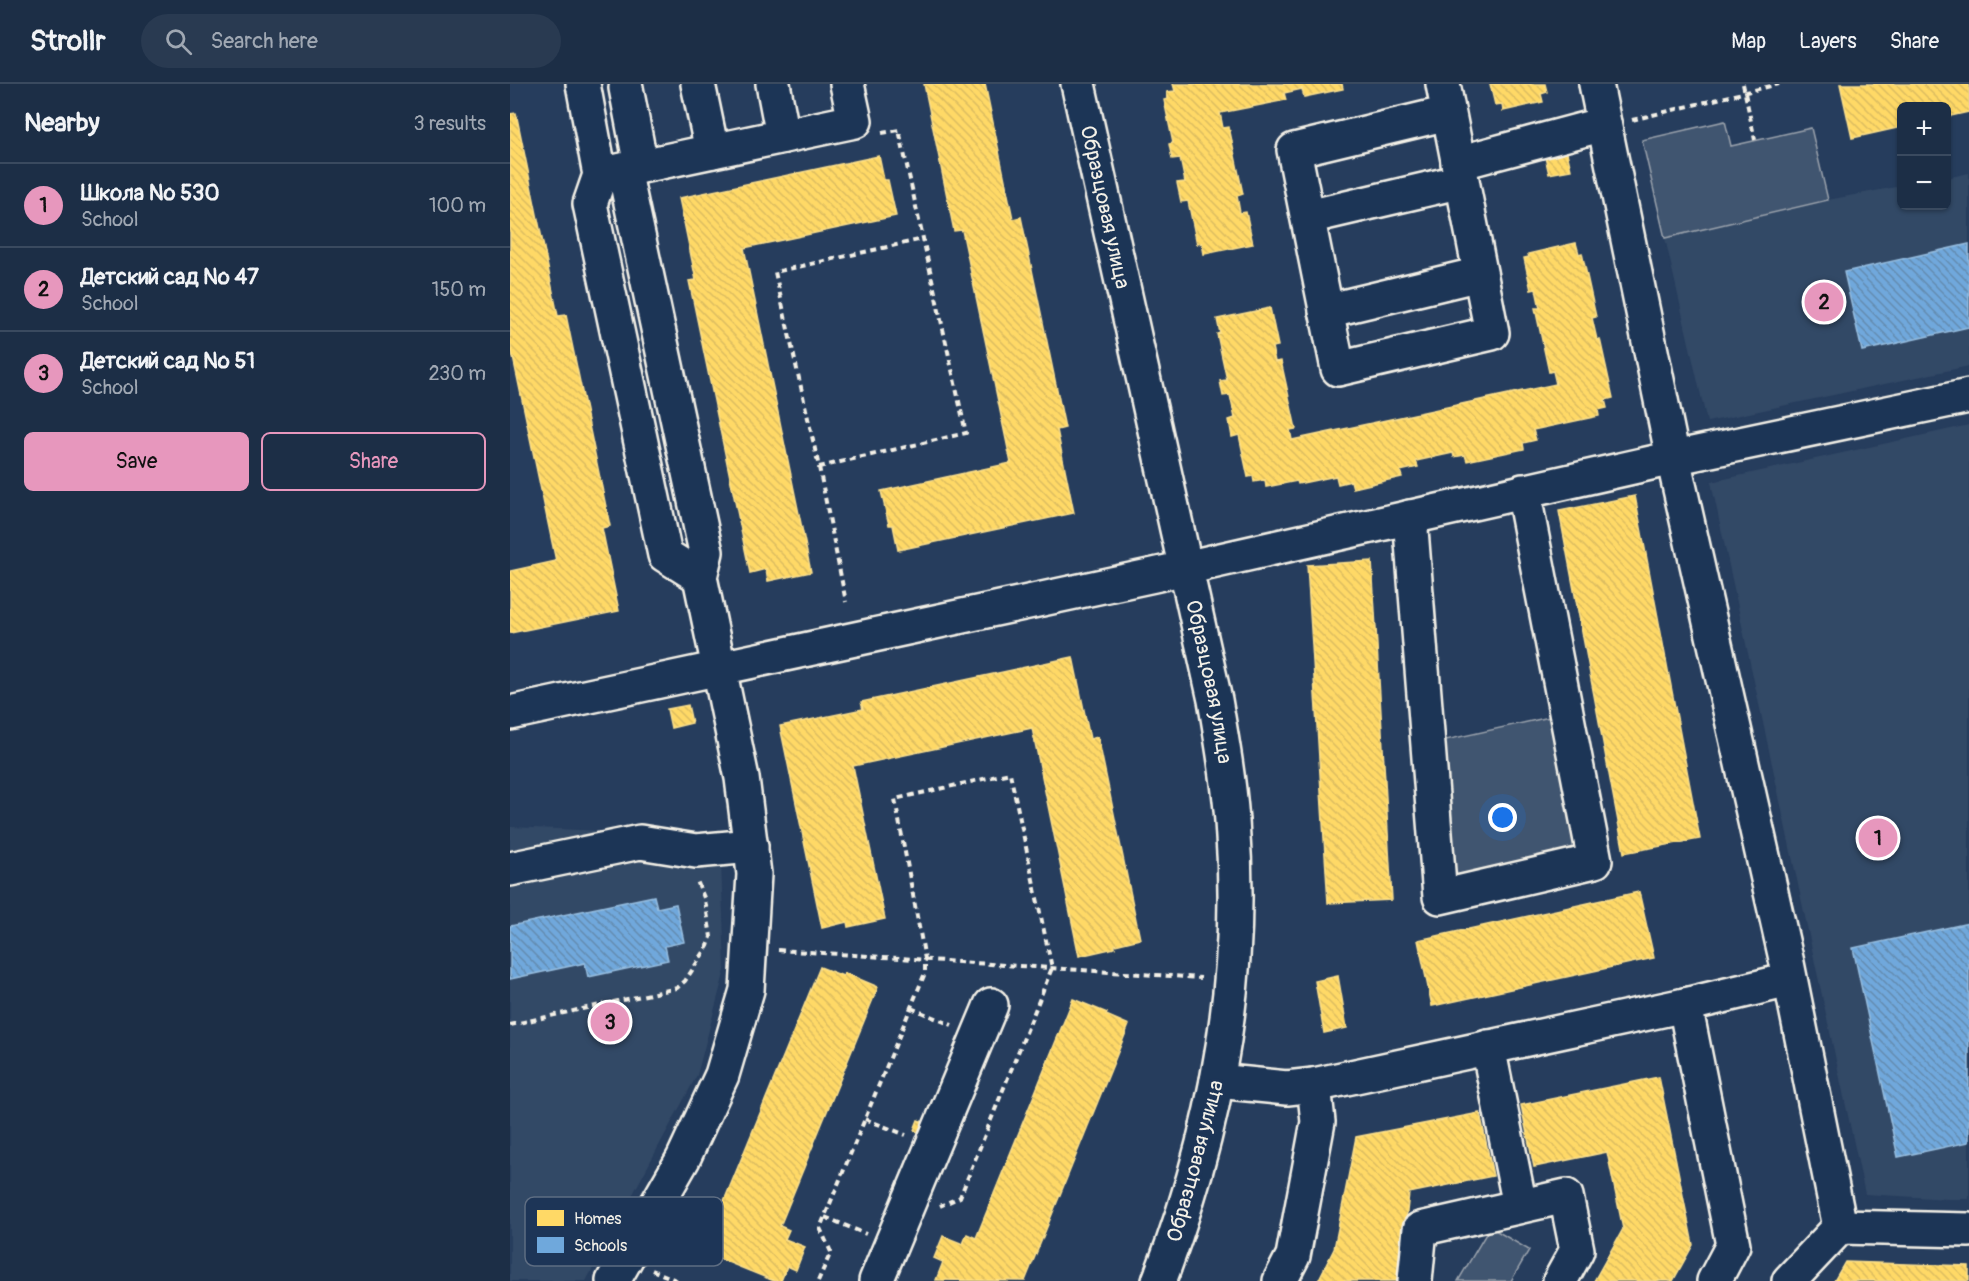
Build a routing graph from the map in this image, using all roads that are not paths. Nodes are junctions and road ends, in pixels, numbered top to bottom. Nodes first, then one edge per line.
1 (583, 84) edge
2 (698, 84) edge
3 (772, 84) edge
4 (847, 84) edge
5 (1078, 84) edge
6 (1596, 84) edge
7 (626, 88) dead end
8 (1445, 98) edge
9 (1615, 123) junction
10 (783, 136) junction
11 (712, 151) junction
12 (622, 170) junction
13 (1460, 172) junction
14 (1308, 218) junction
15 (1480, 274) junction
16 (1326, 311) junction
17 (1969, 396) edge
18 (1673, 458) junction
19 (1523, 491) junction
20 (1410, 517) junction
21 (1184, 568) junction
22 (719, 669) junction
23 (510, 713) edge
24 (751, 846) junction
25 (510, 869) edge
26 (1790, 980) junction
27 (991, 1005) dead end
28 (1684, 1005) junction
29 (1488, 1047) junction
30 (1217, 1081) junction
31 (1314, 1085) junction
32 (661, 1197) edge
33 (1520, 1206) junction
34 (1840, 1227) junction
35 (1969, 1230) edge
36 (621, 1266) edge
37 (613, 1281) edge
38 (876, 1281) edge
39 (1159, 1281) edge
40 (1280, 1281) edge
41 (1415, 1281) edge
42 (1560, 1281) edge
43 (1714, 1281) edge
44 (1789, 1281) edge

1 - 12 street
2 - 11 street
3 - 10 street
4 - 10 street
5 - 21 street, Образцовая улица
6 - 9 street
7 - 12 street
8 - 13 street
8 - 14 street
9 - 13 street
9 - 18 street
10 - 11 street
11 - 12 street
12 - 22 street
13 - 14 street
13 - 15 street
14 - 16 street
15 - 16 street
15 - 16 street
17 - 18 street
18 - 19 street
18 - 26 street
19 - 20 street
19 - 20 street
20 - 21 street
21 - 22 street
21 - 30 street, Образцовая улица
22 - 23 street
22 - 24 street
24 - 25 street
24 - 32 street
26 - 28 street
26 - 34 street
27 - 38 street
28 - 29 street
28 - 43 street
29 - 31 street
29 - 33 street
30 - 31 street
30 - 39 street, Образцовая улица
31 - 40 street
33 - 41 street
33 - 42 street
34 - 35 street
34 - 44 street
36 - 37 street

